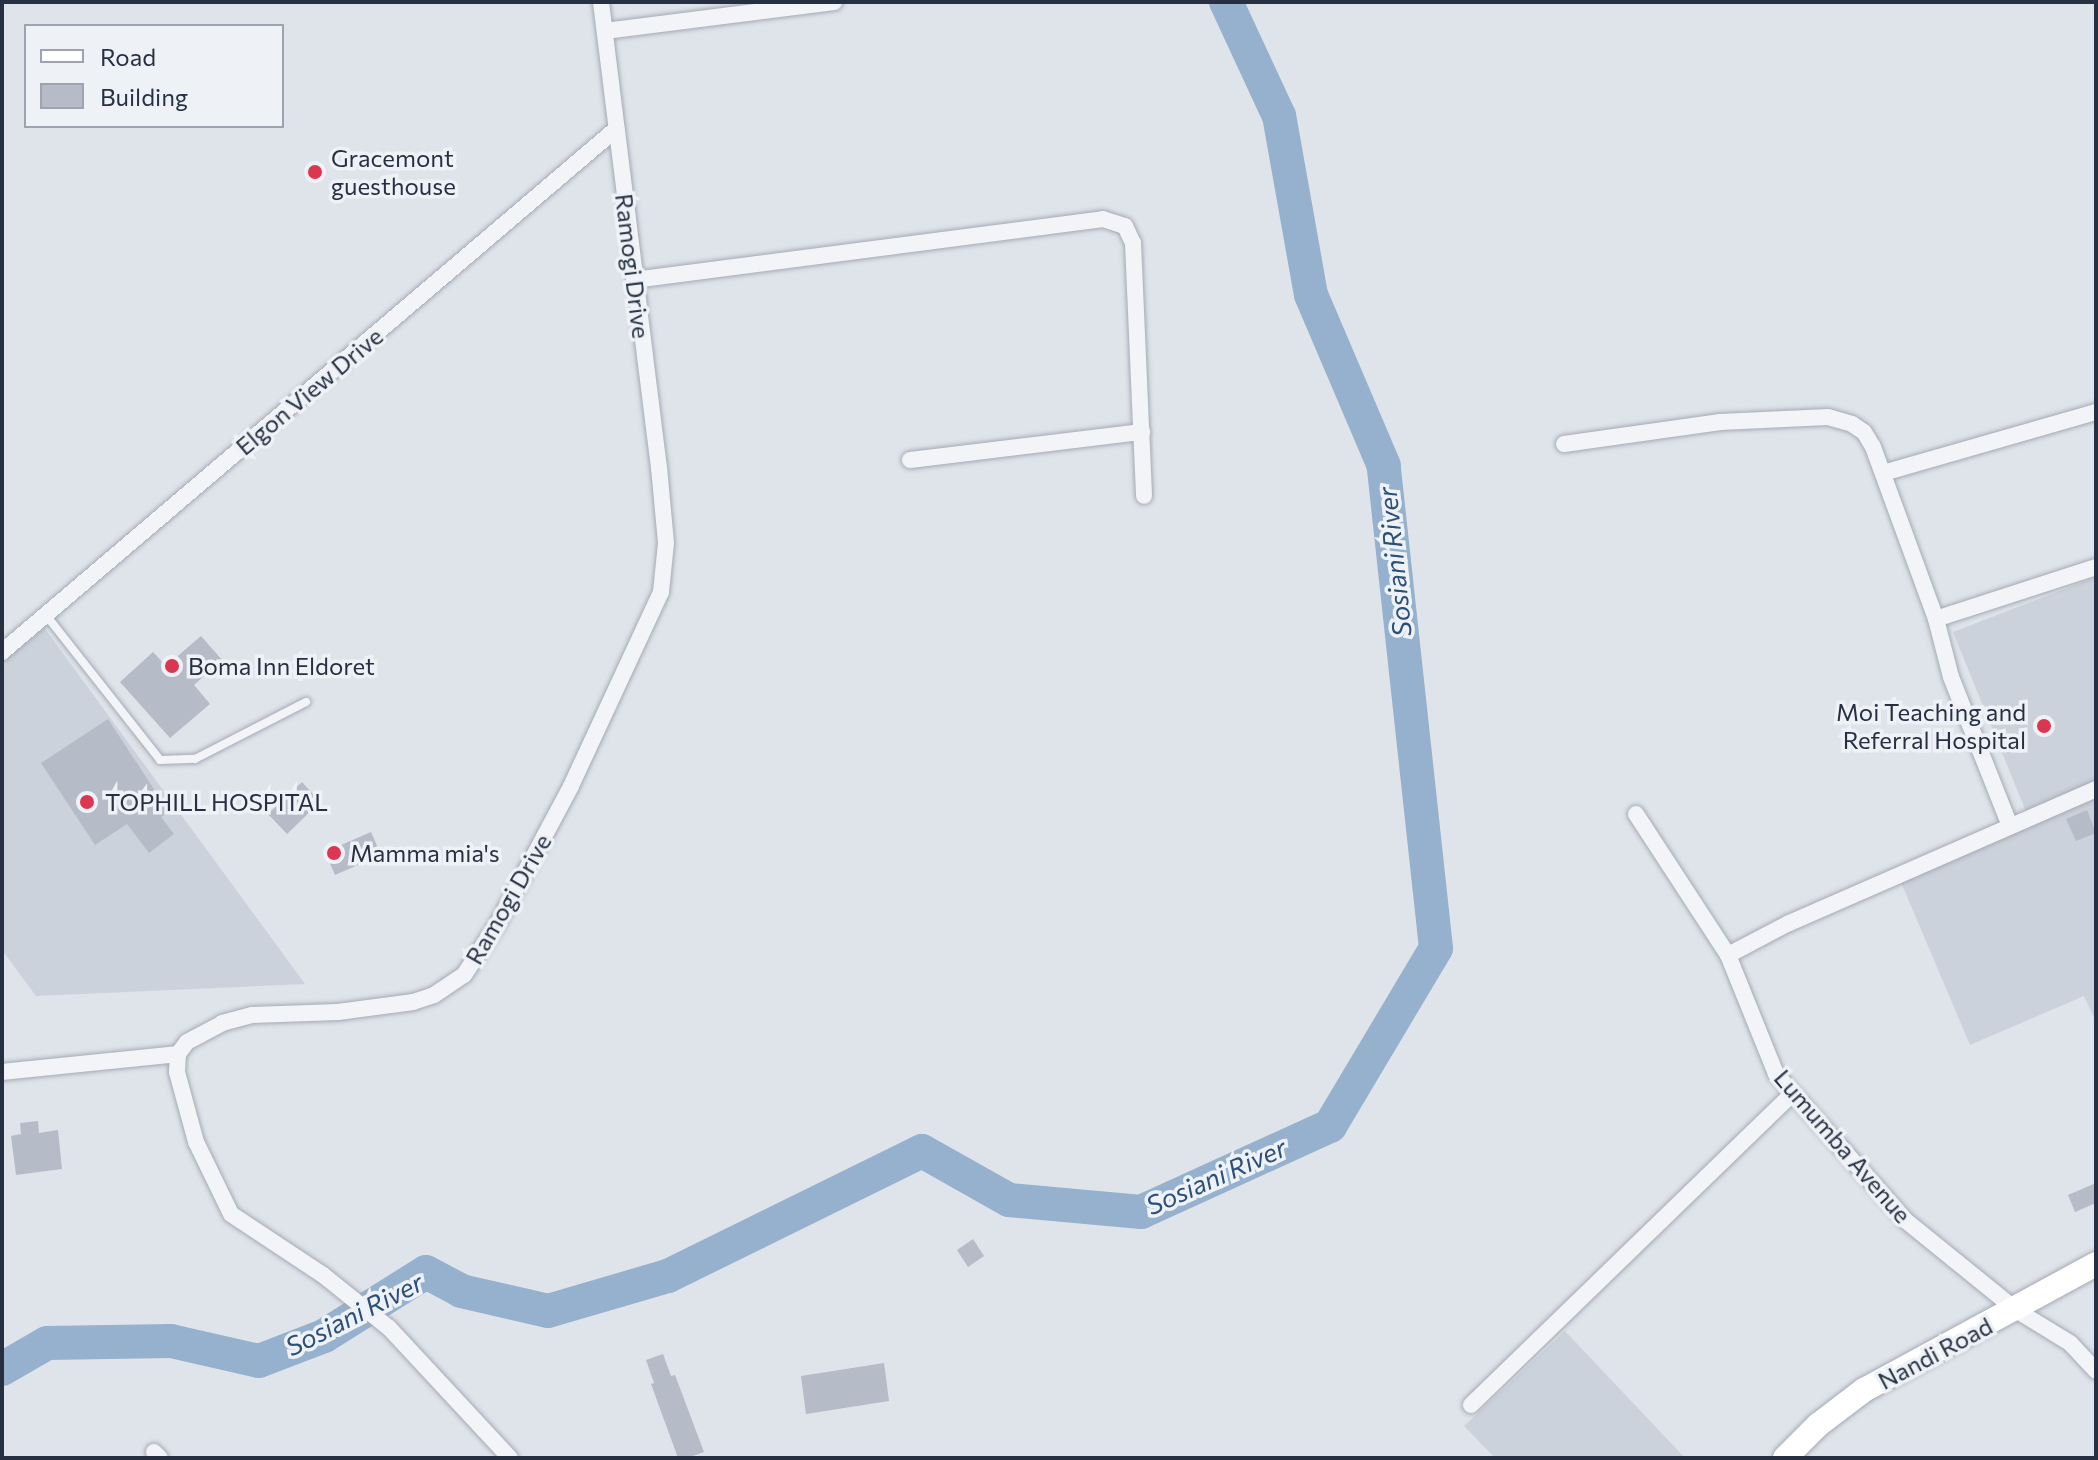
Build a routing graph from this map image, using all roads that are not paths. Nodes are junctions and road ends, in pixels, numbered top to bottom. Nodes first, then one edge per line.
1 (601, 2) edge
2 (834, 2) edge
3 (605, 31) junction
4 (616, 129) junction
5 (634, 280) junction
6 (2096, 412) edge
7 (1142, 432) junction
8 (1564, 444) dead end
9 (910, 460) dead end
10 (1883, 473) junction
11 (1144, 496) dead end
12 (2096, 567) edge
13 (46, 615) junction
14 (1936, 619) junction
15 (2, 652) edge
16 (306, 702) dead end
17 (2096, 789) edge
18 (1636, 814) dead end
19 (2010, 826) junction
20 (1728, 955) junction
21 (178, 1054) junction
22 (2, 1072) edge
23 (1793, 1093) junction
24 (2096, 1264) edge
25 (2016, 1310) junction
26 (2096, 1371) edge
27 (1471, 1405) dead end
28 (510, 1458) edge
29 (1785, 1458) edge

1 - 3 street, Ramogi Drive
2 - 3 street
3 - 4 street, Ramogi Drive
4 - 5 street, Ramogi Drive
4 - 13 street, Elgon View Drive
5 - 7 street
5 - 21 street, Ramogi Drive
6 - 10 street
7 - 9 street
7 - 11 street
8 - 10 street
10 - 14 street
12 - 14 street
13 - 15 street, Elgon View Drive
13 - 16 lane
14 - 19 street
17 - 19 street
18 - 20 street, Lumumba Avenue
19 - 20 street
20 - 23 street, Lumumba Avenue
21 - 22 street
21 - 28 street
23 - 25 street, Lumumba Avenue
23 - 27 street
24 - 25 street, Nandi Road
25 - 26 street, Lumumba Avenue
25 - 29 street, Nandi Road

